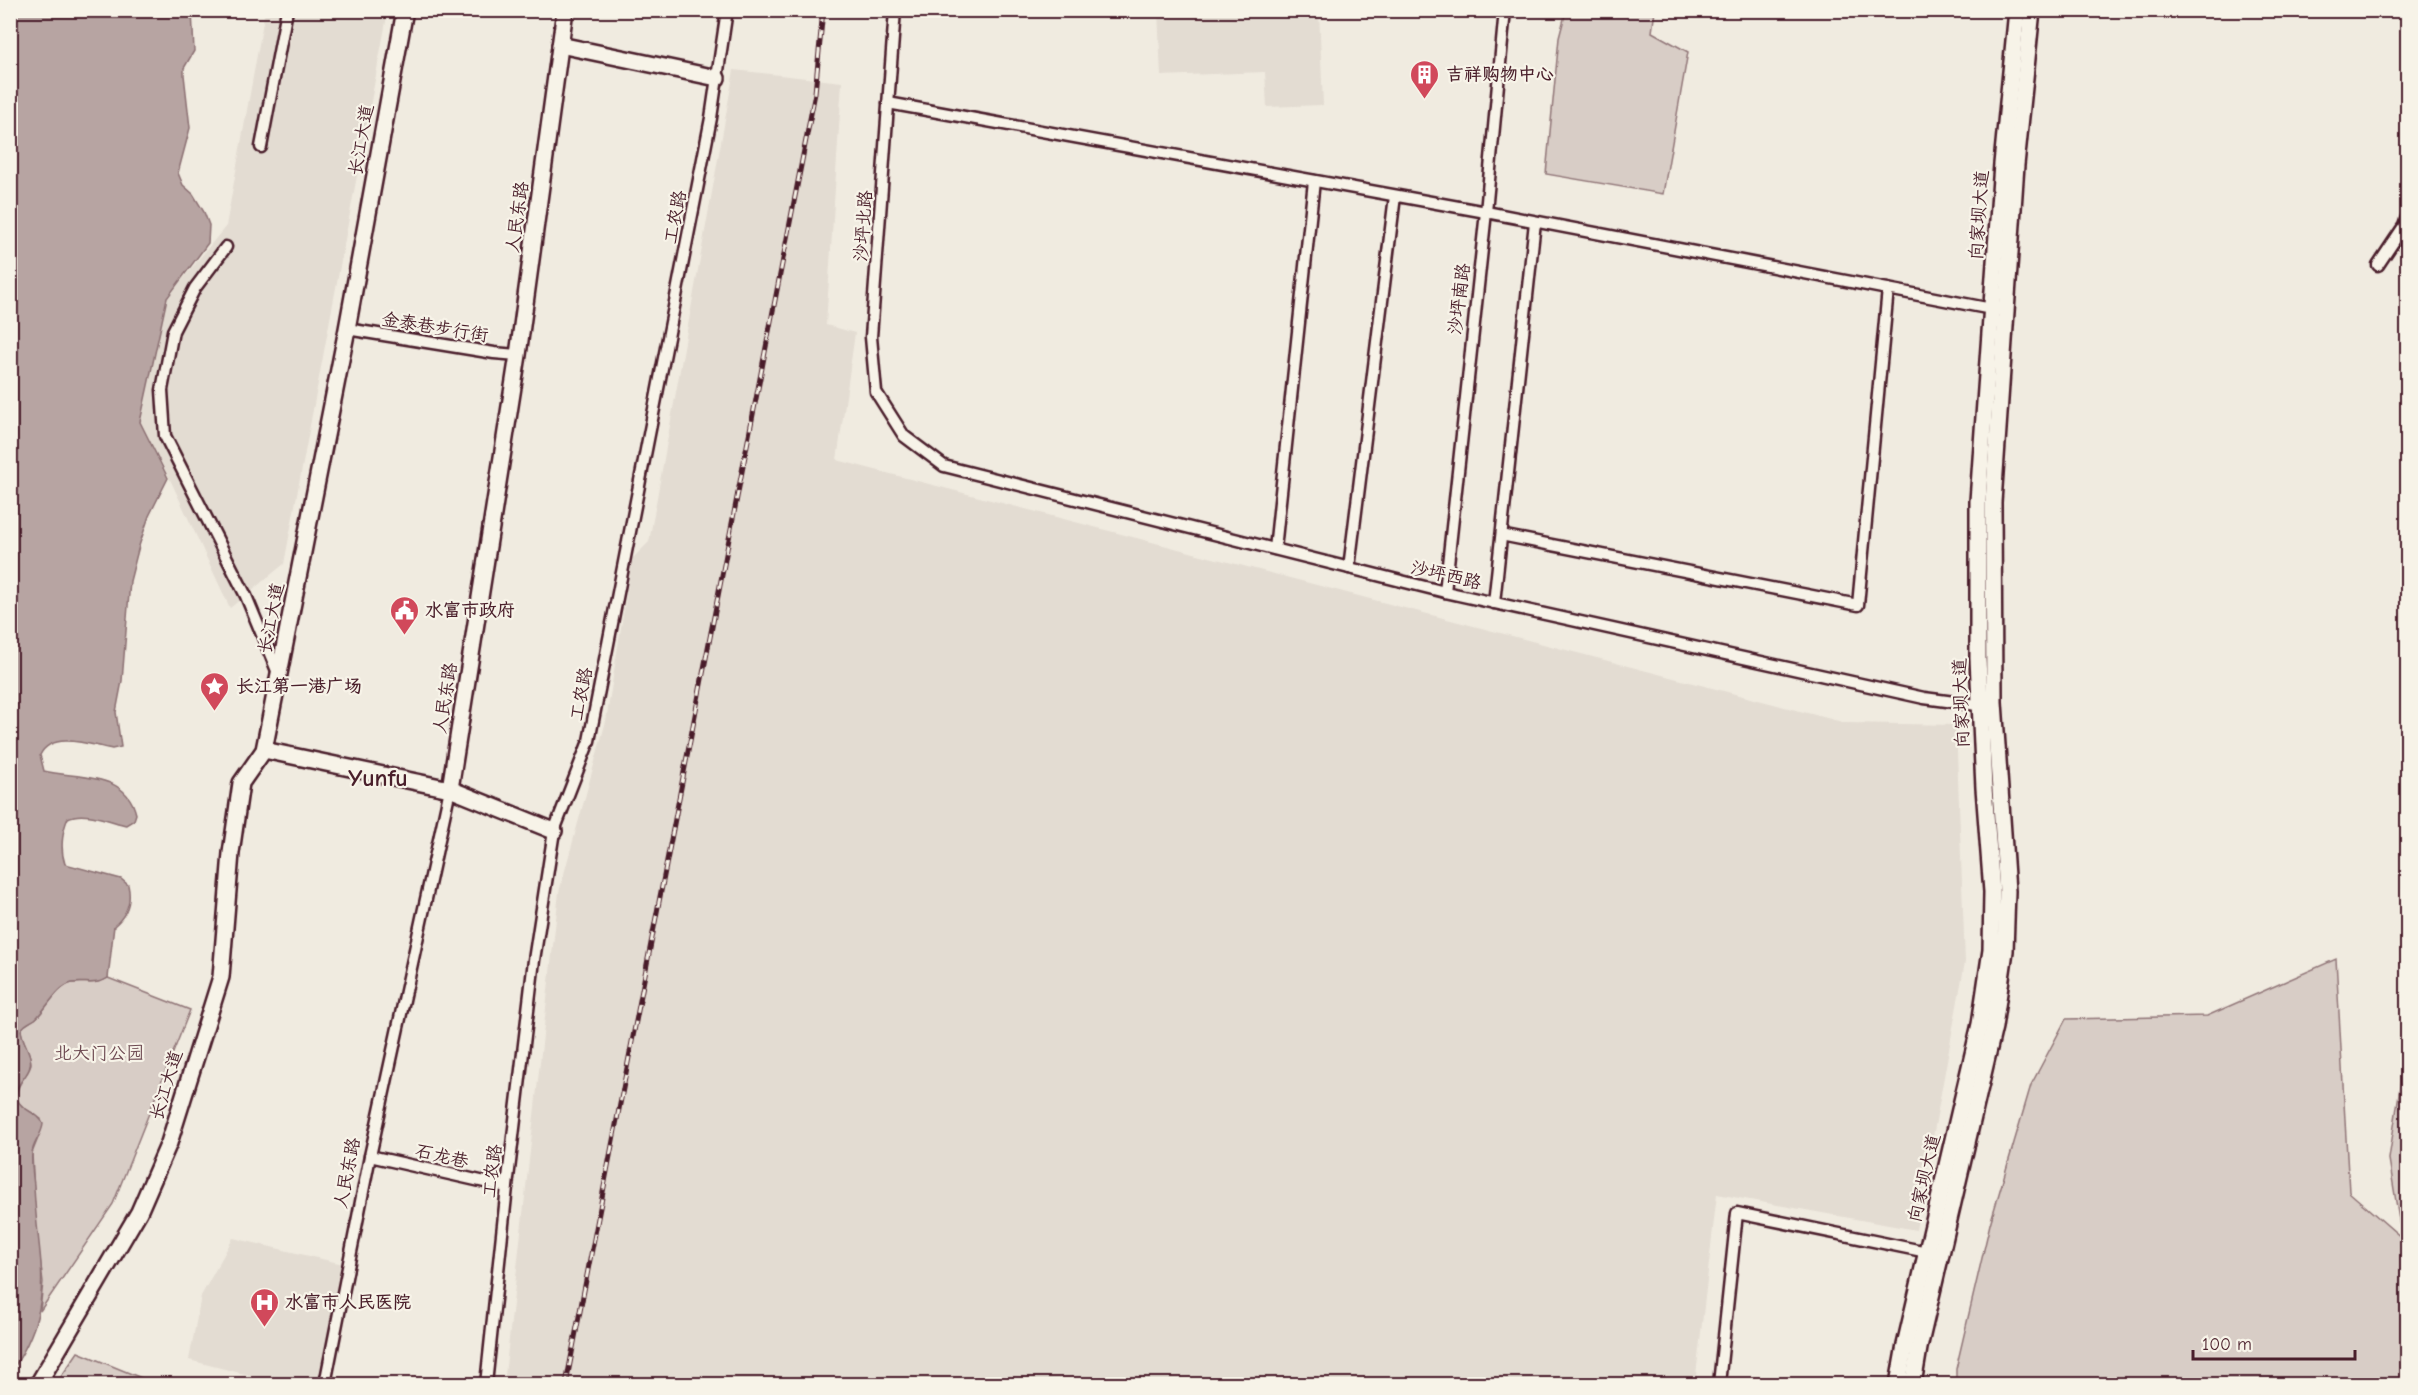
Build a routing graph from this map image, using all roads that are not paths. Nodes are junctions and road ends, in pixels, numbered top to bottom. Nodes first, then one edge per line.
1 (287, 10) edge
2 (405, 10) edge
3 (566, 10) edge
4 (727, 10) edge
5 (895, 10) edge
6 (1505, 10) edge
7 (2017, 10) edge
8 (2032, 10) edge
9 (560, 45) junction
10 (717, 78) junction
11 (888, 103) junction
12 (261, 147) dead end
13 (1314, 181) junction
14 (1395, 196) junction
15 (1486, 212) junction
16 (2408, 214) edge
17 (1535, 222) junction
18 (226, 247) dead end
19 (2379, 265) dead end
20 (1888, 290) junction
21 (1999, 311) junction
22 (347, 329) junction
23 (518, 355) junction
24 (904, 436) joint
25 (1506, 536) dead end
26 (1275, 549) junction
27 (1349, 568) junction
28 (1445, 592) junction
29 (1494, 603) junction
30 (280, 676) junction
31 (1987, 706) junction
32 (264, 750) junction
33 (450, 789) junction
34 (554, 831) junction
35 (370, 1156) junction
36 (507, 1187) junction
37 (1934, 1253) junction
38 (38, 1384) edge
39 (325, 1384) edge
40 (486, 1384) edge
41 (1719, 1384) edge
42 (1898, 1384) edge
43 (1913, 1384) edge

1 - 12 street
2 - 22 main road, 长江大道
3 - 9 main road, 人民东路
4 - 10 street, 工农路
5 - 11 street, 沙坪北路
6 - 15 street, 沙坪南路
7 - 21 main road, 向家坝大道
8 - 21 main road, 向家坝大道
9 - 10 main road
9 - 23 main road, 人民东路
10 - 34 street, 工农路
11 - 13 street
11 - 24 street, 沙坪北路
13 - 14 street
13 - 26 street
14 - 15 street
14 - 27 street
15 - 17 street
15 - 28 street, 沙坪南路
16 - 19 street
17 - 20 street
17 - 29 street
18 - 30 street
20 - 21 street
20 - 25 street
21 - 31 main road, 向家坝大道
22 - 23 street, 金泰巷步行街
22 - 30 main road, 长江大道
23 - 33 main road, 人民东路
24 - 26 street, 沙坪西路
26 - 27 street, 沙坪西路
27 - 28 street, 沙坪西路
28 - 29 street, 沙坪西路
29 - 31 street, 沙坪西路
30 - 32 main road, 长江大道
31 - 37 main road, 向家坝大道
32 - 33 main road
32 - 38 main road, 长江大道
33 - 34 main road
33 - 35 street, 人民东路
34 - 36 street, 工农路
35 - 36 street, 石龙巷
35 - 39 street, 人民东路
36 - 40 street, 工农路
37 - 41 street
37 - 42 main road, 向家坝大道
37 - 43 main road, 向家坝大道

